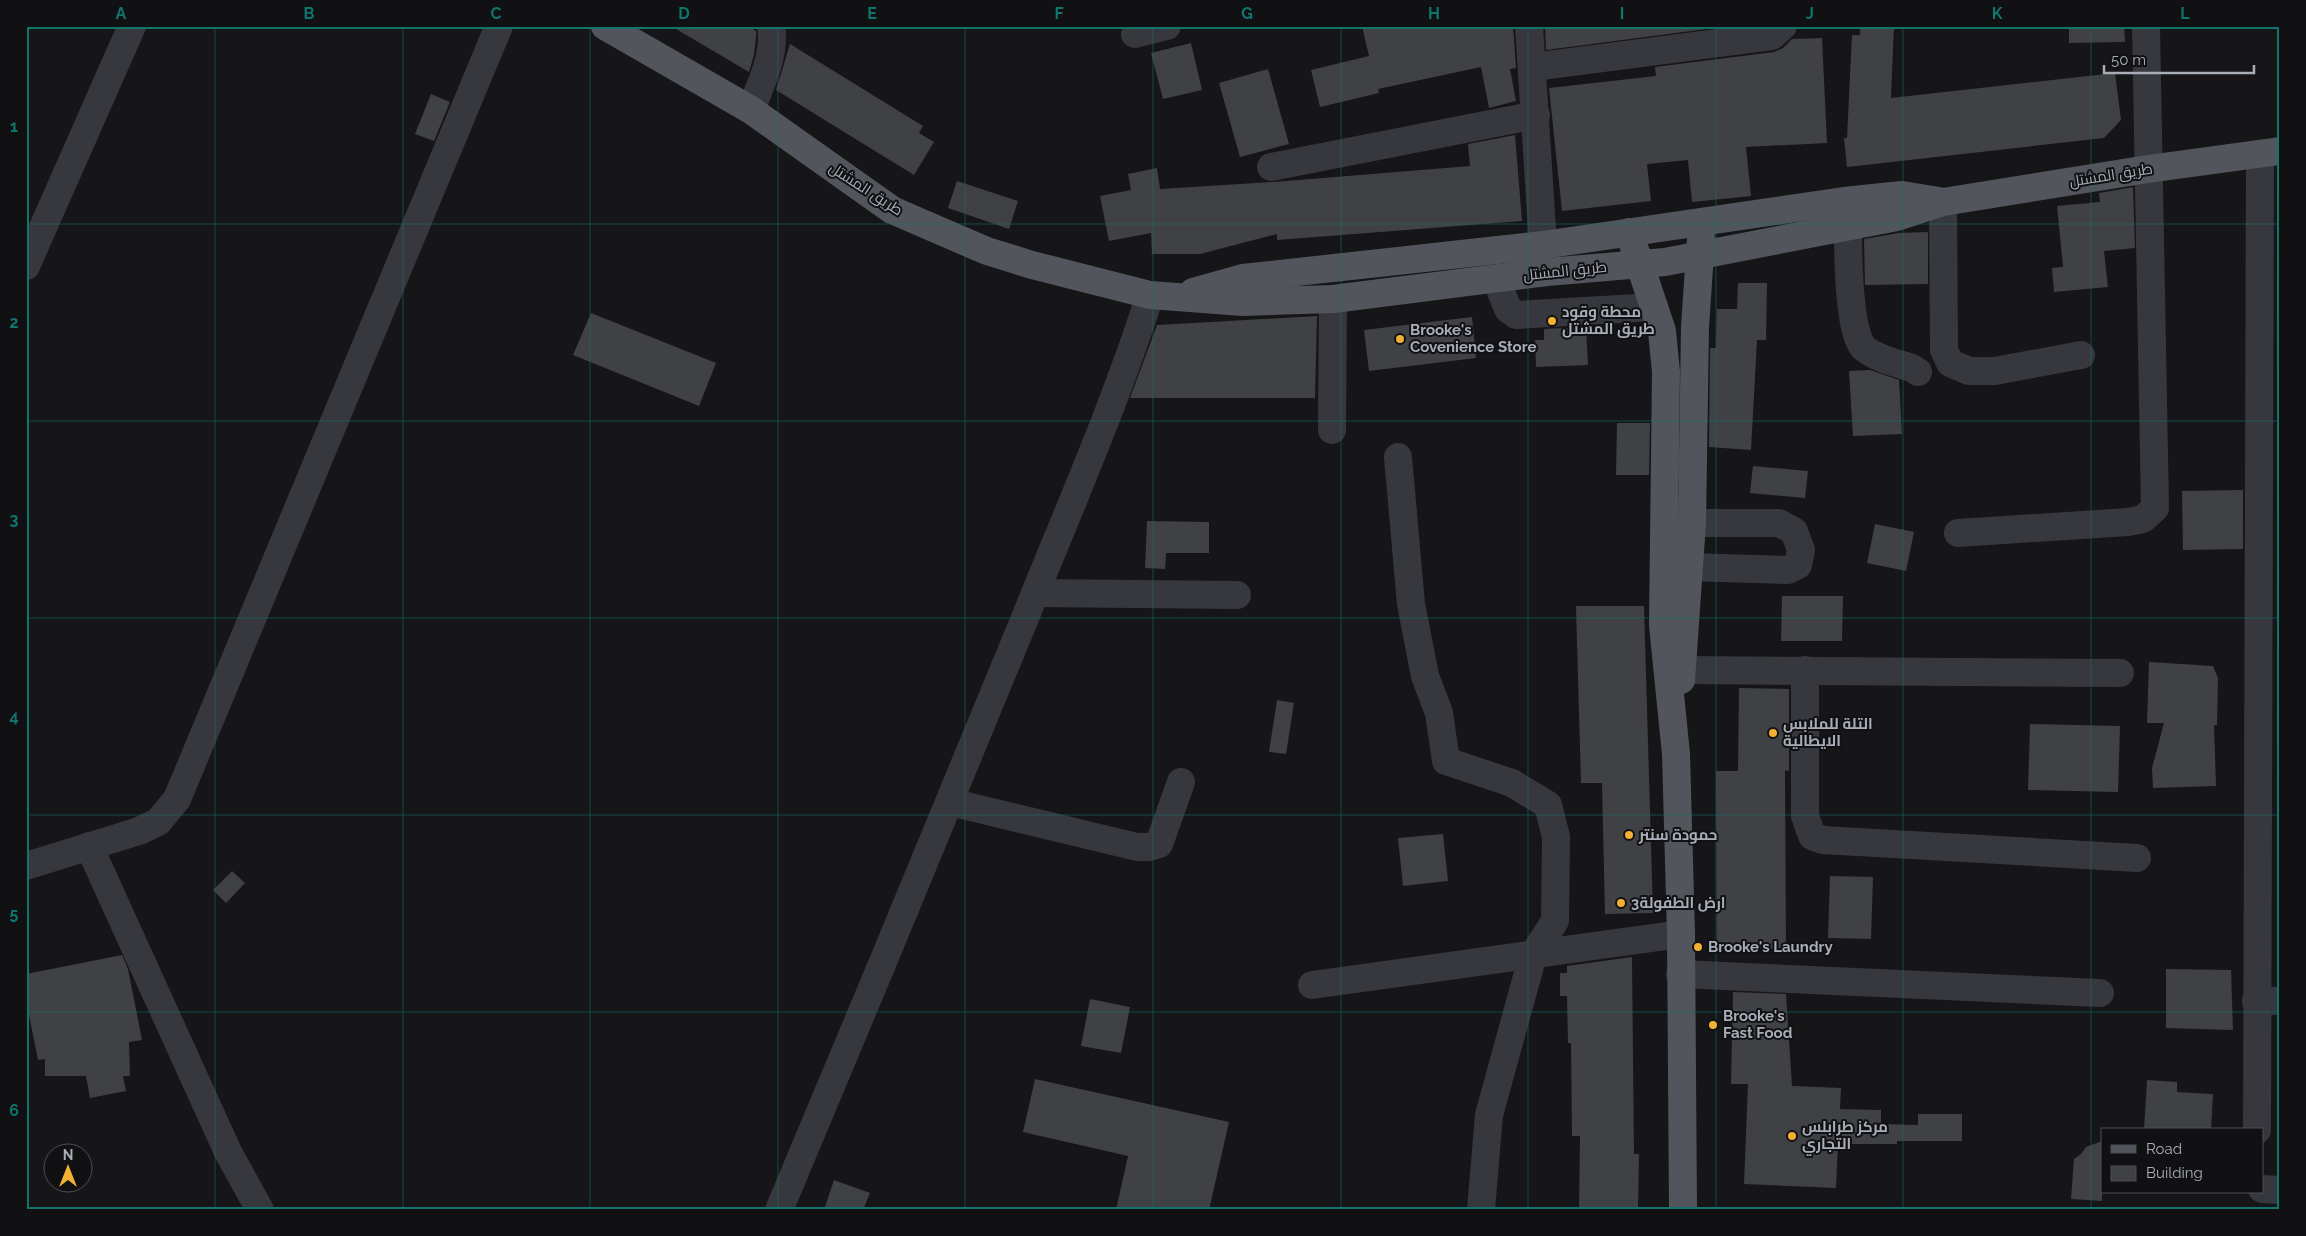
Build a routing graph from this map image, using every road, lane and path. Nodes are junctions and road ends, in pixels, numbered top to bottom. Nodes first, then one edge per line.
1 (132, 26) edge
2 (499, 26) edge
3 (605, 26) edge
4 (771, 26) edge
5 (1167, 26) edge
6 (1528, 26) edge
7 (1783, 26) edge
8 (2146, 26) edge
9 (1135, 34) dead end
10 (1533, 68) junction
11 (751, 110) junction
12 (1536, 115) junction
13 (2270, 153) edge
14 (1271, 167) dead end
15 (2148, 170) junction
16 (1943, 202) junction
17 (1701, 221) junction
18 (1848, 226) junction
19 (1629, 232) junction
20 (1543, 245) junction
21 (1700, 256) junction
22 (1638, 263) junction
23 (26, 266) edge
24 (1496, 279) junction
25 (1150, 295) junction
26 (1182, 296) junction
27 (1333, 299) junction
28 (1654, 307) junction
29 (2081, 355) dead end
30 (1918, 372) dead end
31 (1332, 430) dead end
32 (1398, 457) dead end
33 (1692, 523) junction
34 (1958, 533) dead end
35 (1688, 567) junction
36 (1035, 593) junction
37 (1237, 595) dead end
38 (1682, 670) junction
39 (1805, 670) junction
40 (2120, 672) dead end
41 (1676, 754) junction
42 (1181, 782) dead end
43 (950, 802) junction
44 (89, 846) junction
45 (2137, 858) dead end
46 (26, 866) edge
47 (1681, 934) junction
48 (1533, 955) junction
49 (1680, 974) junction
50 (1312, 985) dead end
51 (2100, 993) dead end
52 (2268, 1001) edge
53 (2257, 1128) edge
54 (2264, 1190) edge
55 (2280, 1190) edge
56 (2257, 1194) edge
57 (260, 1210) edge
58 (779, 1210) edge
59 (1481, 1210) edge
60 (1683, 1210) edge
61 (2257, 1210) edge

1 - 23 street
2 - 44 street
3 - 11 main road, طريق المشتل
4 - 11 street
5 - 9 street
6 - 10 street
7 - 10 street
8 - 15 street
10 - 12 street
11 - 25 main road, طريق المشتل
12 - 14 street
12 - 20 street
13 - 15 main road, طريق المشتل
13 - 52 street
15 - 16 main road, طريق المشتل
15 - 34 street
16 - 17 main road, طريق المشتل
16 - 18 main road, طريق المشتل
16 - 29 street
17 - 19 main road, طريق المشتل
17 - 21 main road
18 - 21 main road, طريق المشتل
18 - 30 street
19 - 20 main road, طريق المشتل
19 - 22 main road
20 - 26 main road, طريق المشتل
21 - 22 main road, طريق المشتل
21 - 33 main road
22 - 24 main road, طريق المشتل
22 - 28 main road
24 - 27 main road, طريق المشتل
24 - 28 street
25 - 26 main road, طريق المشتل
25 - 36 street
26 - 27 main road, طريق المشتل
27 - 31 street
28 - 41 main road
32 - 48 street
33 - 35 main road
33 - 35 street
35 - 38 main road
36 - 37 street
36 - 43 street
38 - 39 street
38 - 41 main road
39 - 40 street
39 - 45 street
41 - 47 main road
42 - 43 street
43 - 58 street
44 - 46 street
44 - 57 street
47 - 48 street
47 - 49 main road
48 - 50 street
48 - 59 street
49 - 51 street
49 - 60 main road
52 - 53 street
54 - 55 street
56 - 61 street

